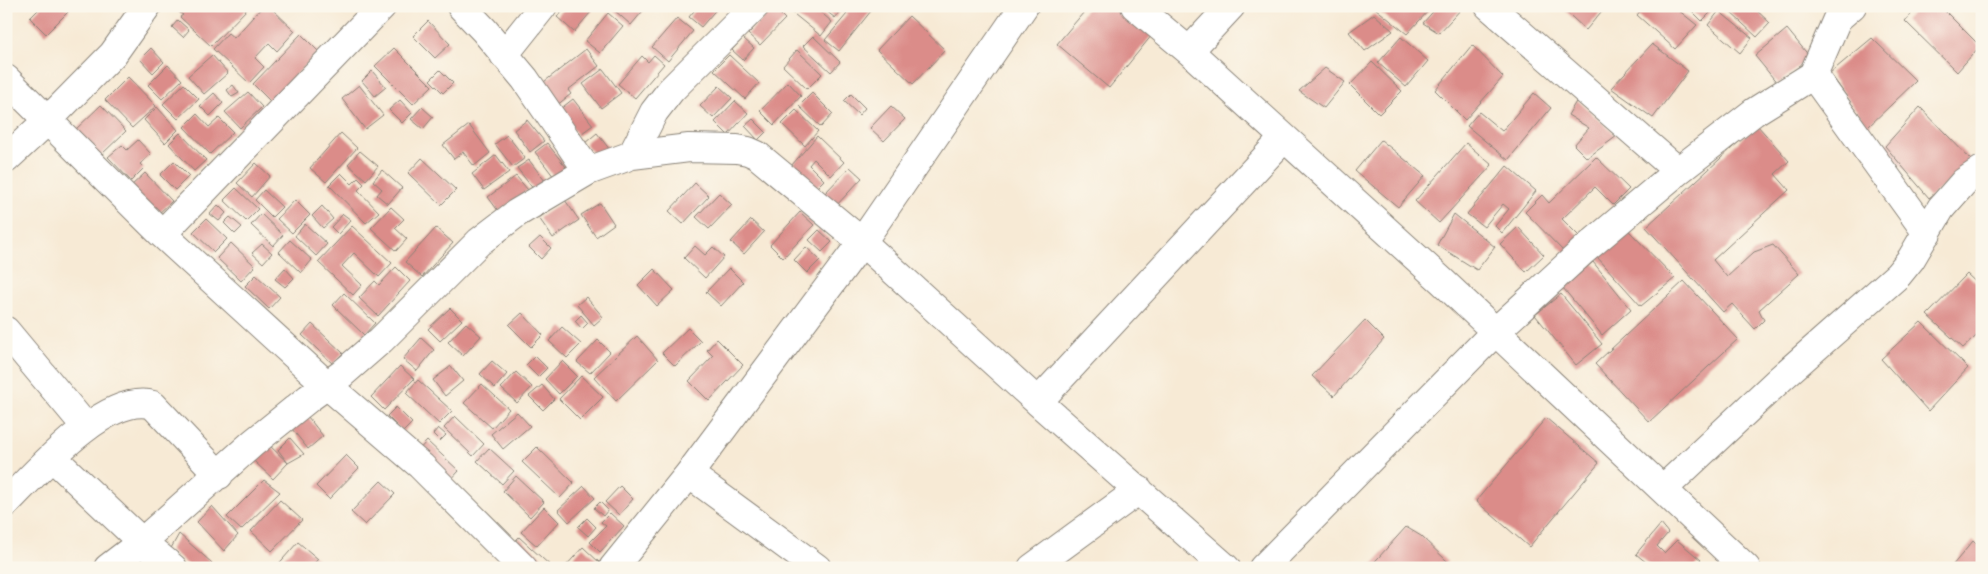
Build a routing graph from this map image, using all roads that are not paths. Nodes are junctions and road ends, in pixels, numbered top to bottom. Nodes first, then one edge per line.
1 (146, 6) edge
2 (382, 6) edge
3 (461, 6) edge
4 (543, 6) edge
5 (755, 6) edge
6 (1024, 6) edge
7 (1135, 6) edge
8 (1231, 6) edge
9 (1489, 6) edge
10 (1838, 11) edge
11 (1189, 51) junction
12 (504, 54) junction
13 (1813, 75) junction
14 (6, 79) edge
15 (47, 121) junction
16 (1284, 138) junction
17 (632, 155) junction
18 (6, 159) edge
19 (1982, 170) edge
20 (588, 171) junction
21 (1678, 171) junction
22 (1926, 233) junction
23 (162, 234) junction
24 (862, 242) junction
25 (1496, 331) junction
26 (7, 333) edge
27 (327, 385) junction
28 (1038, 402) junction
29 (86, 427) junction
30 (52, 458) junction
31 (688, 474) junction
32 (219, 475) junction
33 (1663, 489) junction
34 (1138, 490) junction
35 (6, 503) edge
36 (142, 542) junction
37 (108, 568) edge
38 (173, 568) edge
39 (523, 568) edge
40 (613, 568) edge
41 (817, 568) edge
42 (1032, 568) edge
43 (1226, 568) edge
44 (1263, 568) edge
45 (1746, 568) edge

1 - 15 street
2 - 23 street
3 - 12 street
4 - 12 street
5 - 17 street
6 - 24 street
7 - 11 street
8 - 11 street
9 - 21 street
10 - 13 street
11 - 16 street
12 - 20 street
13 - 21 street
13 - 22 street
14 - 15 street
15 - 18 street
15 - 23 street
16 - 25 street
16 - 28 street
17 - 20 street
17 - 24 street
19 - 22 street
20 - 27 street
21 - 25 street
22 - 33 street
23 - 27 street
24 - 28 street
24 - 31 street
25 - 33 street
25 - 44 street
26 - 29 street
27 - 32 street
27 - 39 street
28 - 34 street
29 - 30 street
29 - 32 street
30 - 35 street
30 - 36 street
31 - 40 street
31 - 41 street
32 - 36 street
33 - 45 street
34 - 42 street
34 - 43 street
36 - 37 street
36 - 38 street

